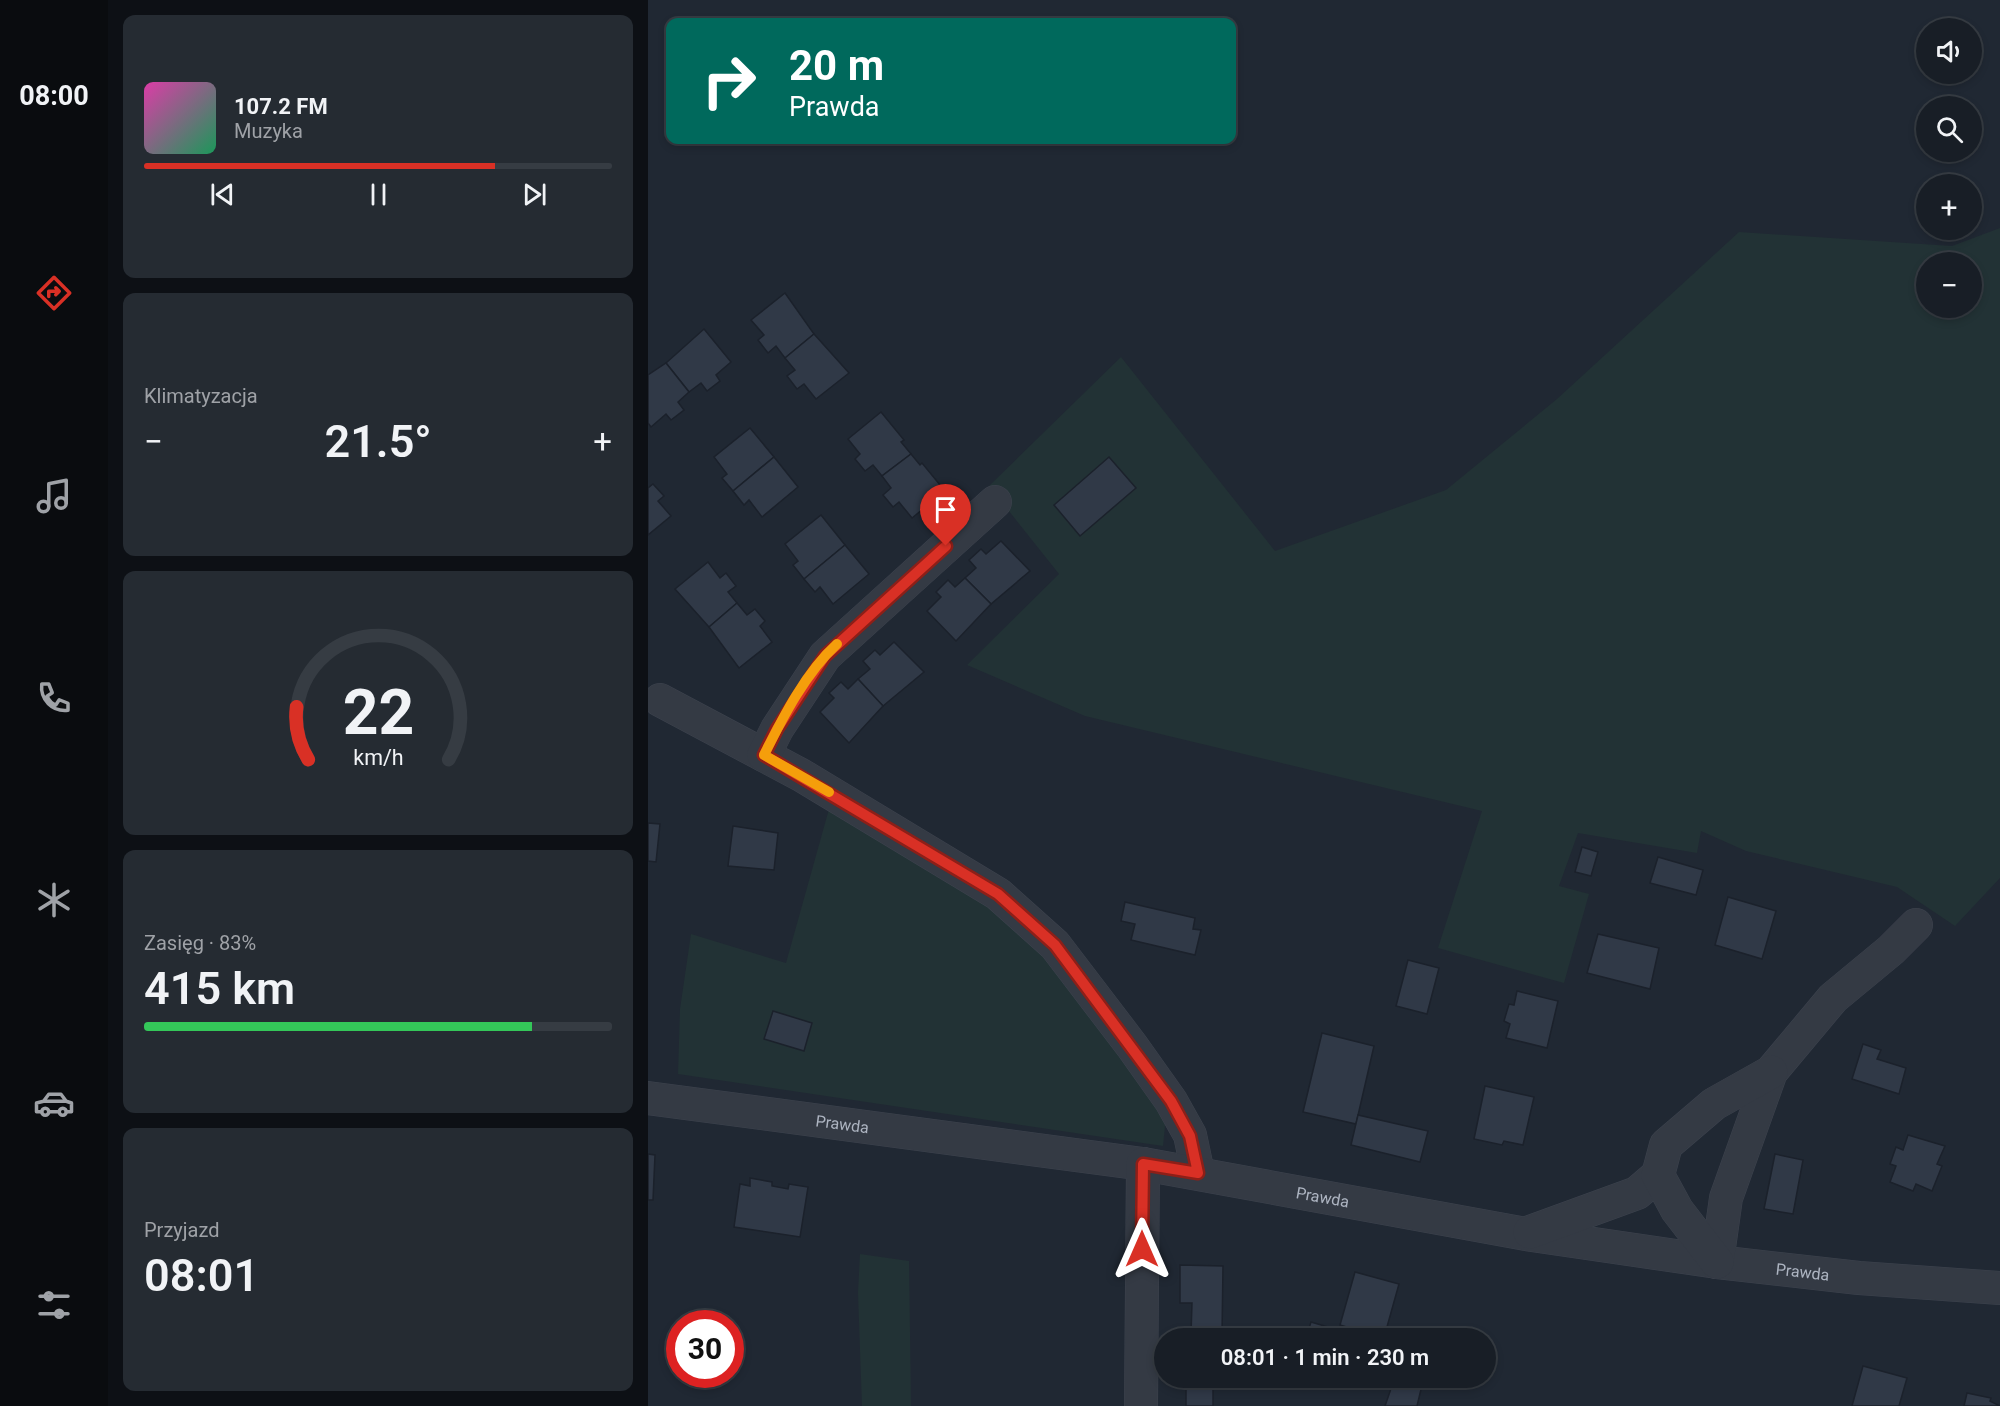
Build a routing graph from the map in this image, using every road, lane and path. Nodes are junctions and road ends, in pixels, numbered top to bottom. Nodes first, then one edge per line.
1 (995, 501) dead end
2 (660, 700) dead end
3 (764, 755) junction
4 (1916, 925) dead end
5 (1771, 1072) junction
6 (648, 1098) edge
7 (1143, 1164) junction
8 (1198, 1173) junction
9 (1658, 1175) junction
10 (1526, 1234) junction
11 (1717, 1262) junction
12 (2000, 1288) edge
13 (1141, 1406) edge

1 - 3 street
2 - 3 street
3 - 8 street
4 - 5 street
5 - 9 street
5 - 11 street
6 - 7 street, Prawda
7 - 8 street, Prawda
7 - 13 street
8 - 10 street, Prawda
9 - 10 street
9 - 11 street
10 - 11 street, Prawda
11 - 12 street, Prawda

